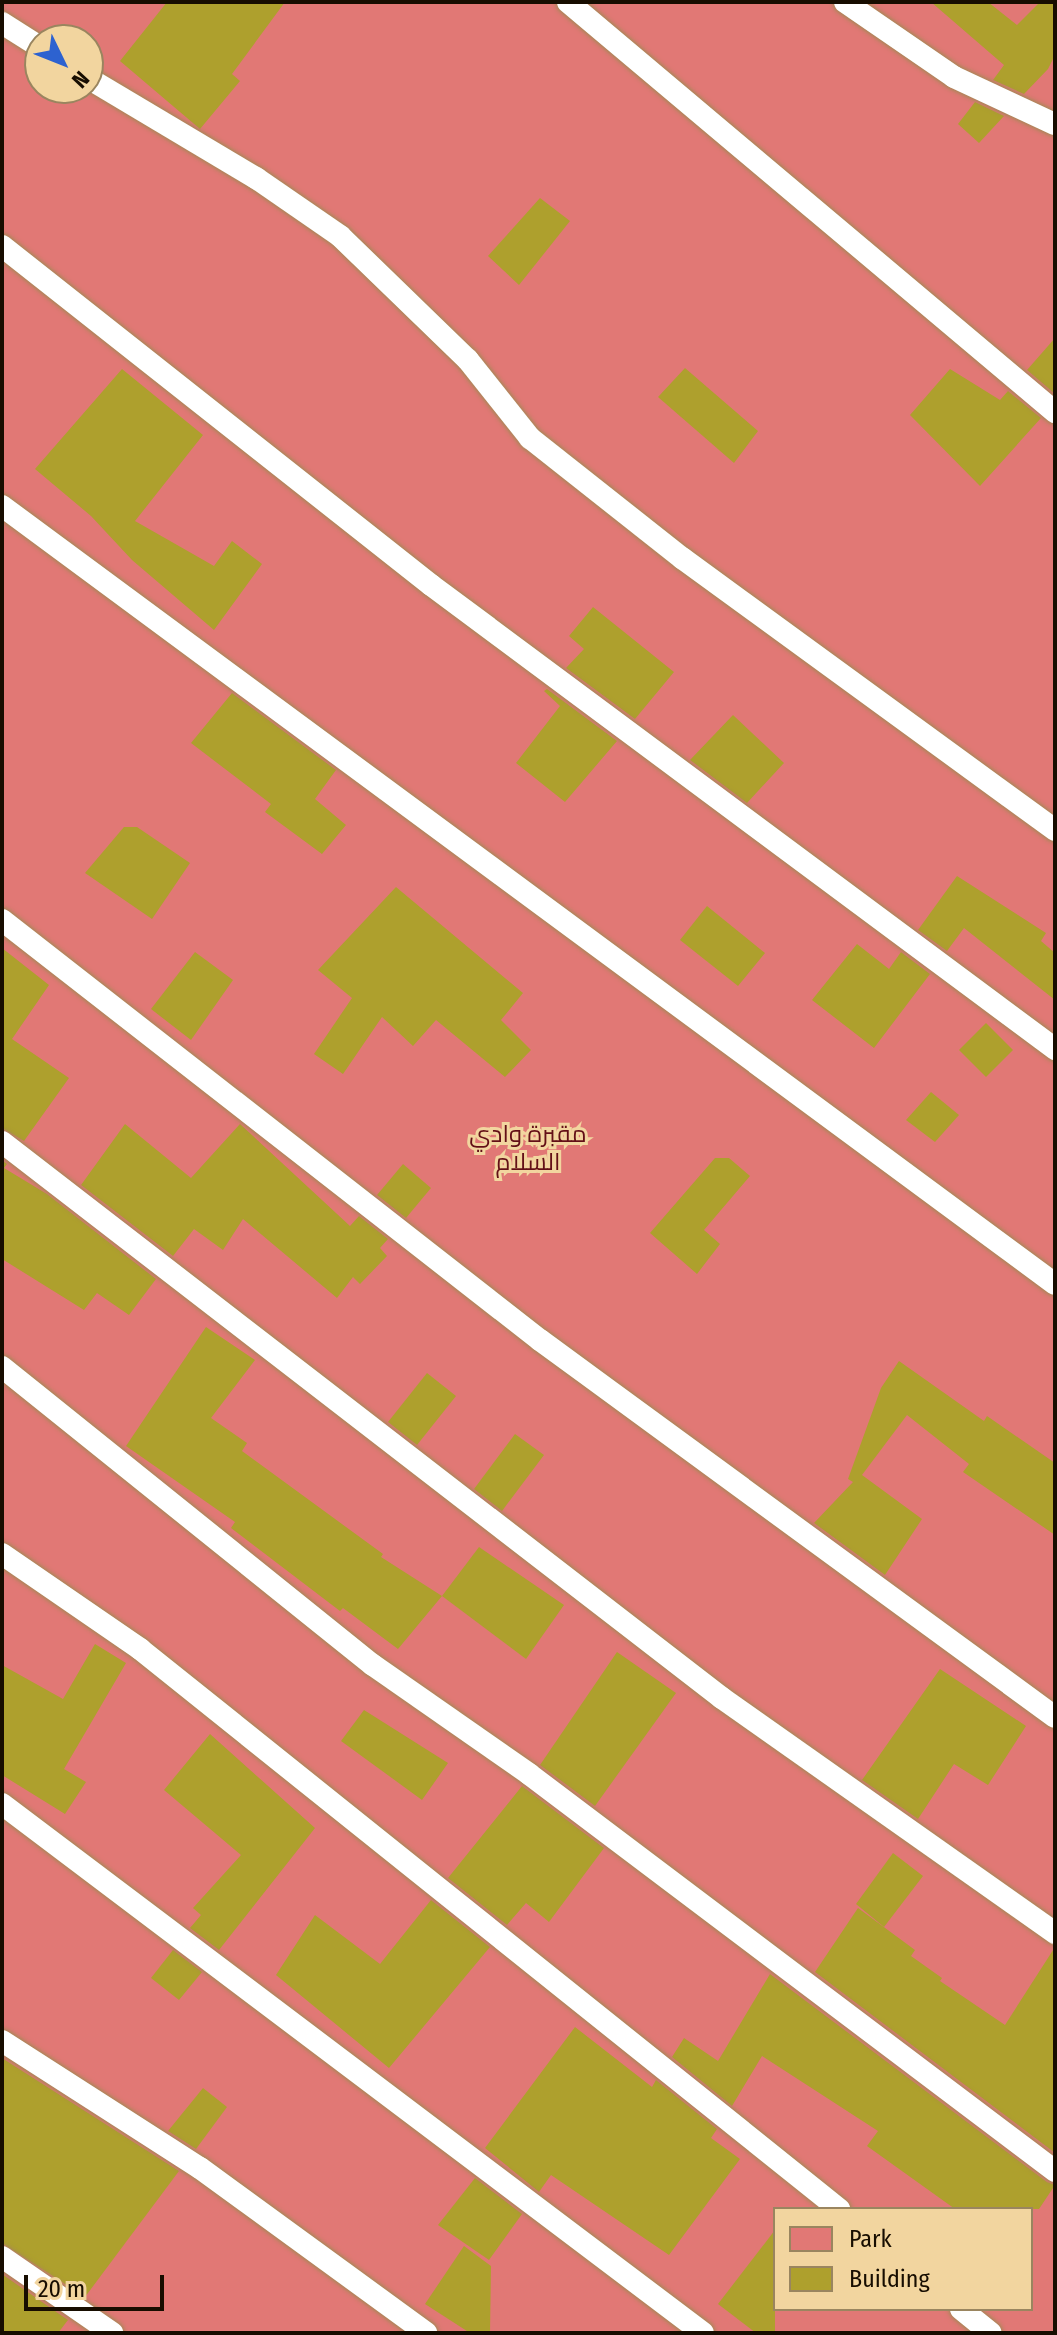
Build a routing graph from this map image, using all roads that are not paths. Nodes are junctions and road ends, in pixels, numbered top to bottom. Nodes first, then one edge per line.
1 (568, 2) edge
2 (845, 2) edge
3 (2, 23) edge
4 (24, 37) edge
5 (104, 88) edge
6 (1055, 124) edge
7 (2, 246) edge
8 (1055, 412) edge
9 (2, 506) edge
10 (1055, 830) edge
11 (2, 920) edge
12 (1055, 1049) edge
13 (2, 1142) edge
14 (1055, 1284) edge
15 (2, 1367) edge
16 (2, 1554) edge
17 (1055, 1717) edge
18 (2, 1804) edge
19 (1055, 1933) edge
20 (2, 2041) edge
21 (1055, 2171) edge
22 (837, 2207) edge
23 (2, 2257) edge
24 (964, 2311) edge
25 (112, 2333) edge
26 (426, 2333) edge
27 (703, 2333) edge
28 (991, 2333) edge

1 - 8 lane
2 - 6 lane
3 - 4 lane
5 - 10 lane
7 - 12 lane
9 - 14 lane
11 - 17 lane
13 - 19 lane
15 - 21 lane
16 - 22 lane
18 - 27 lane
20 - 26 lane
23 - 25 lane
24 - 28 lane

